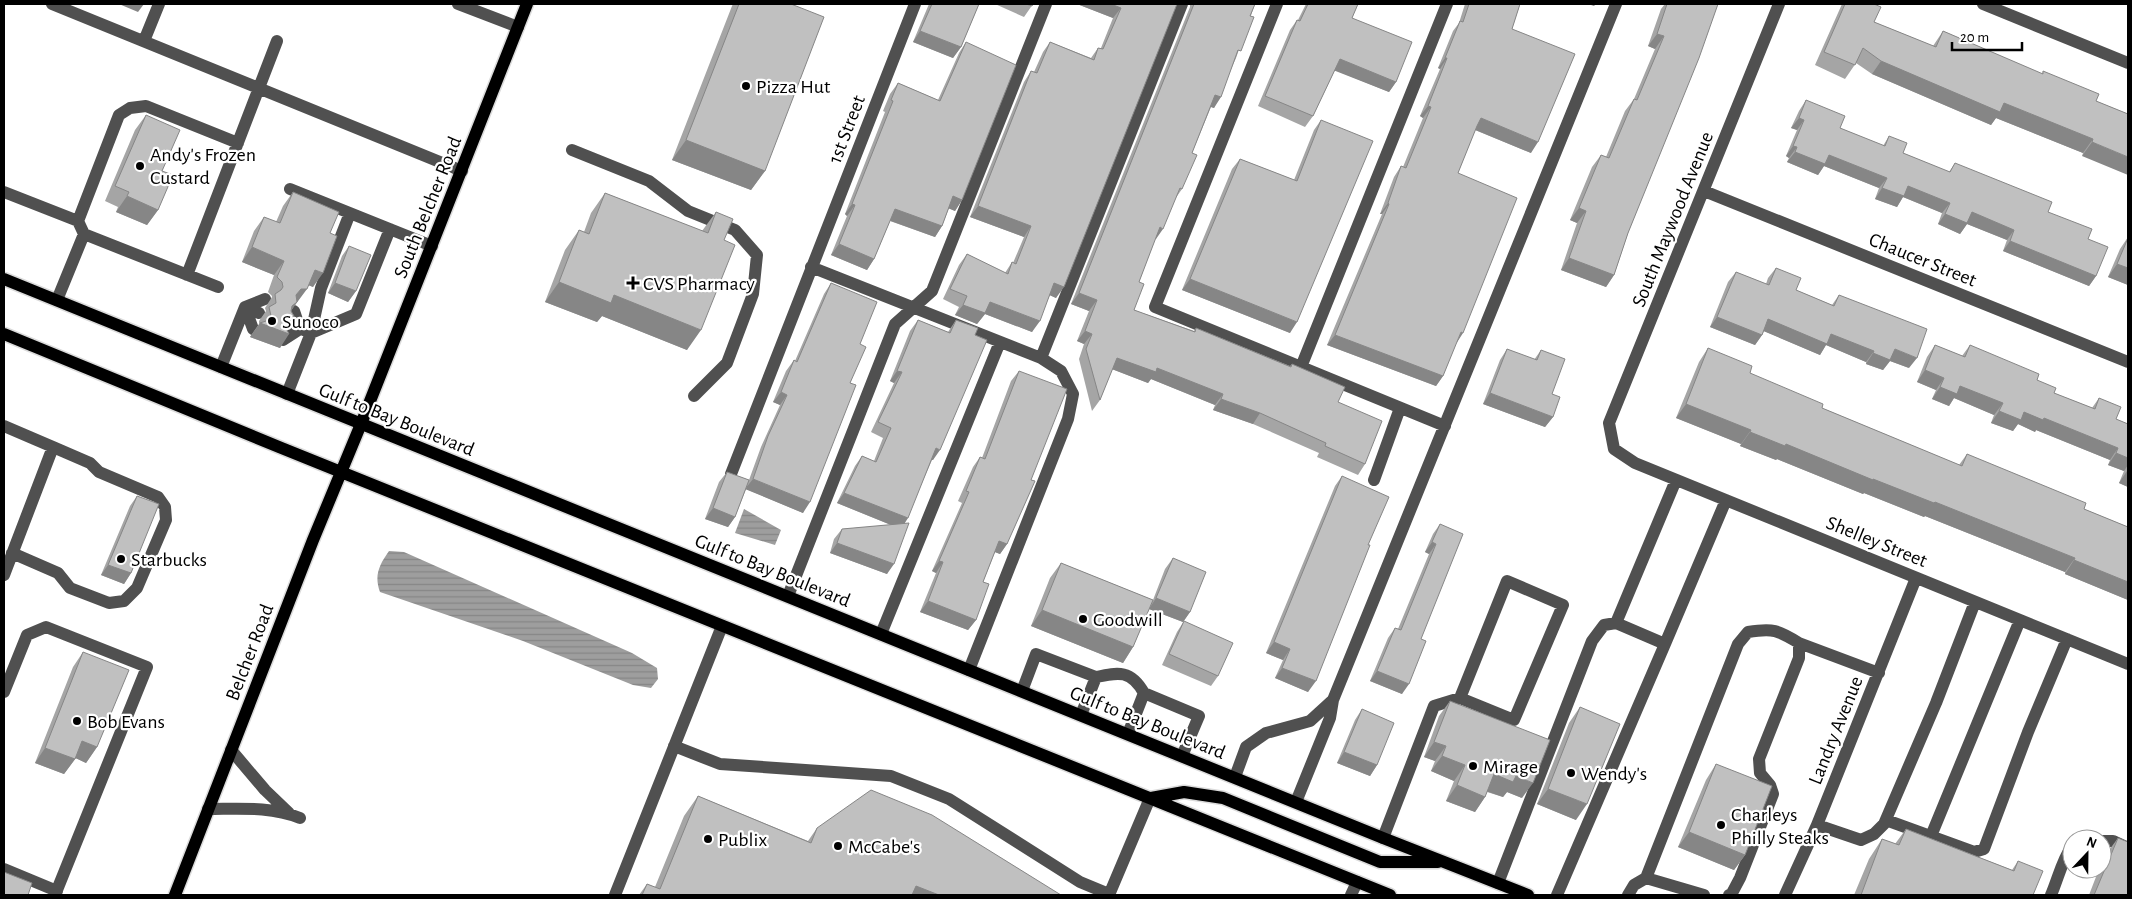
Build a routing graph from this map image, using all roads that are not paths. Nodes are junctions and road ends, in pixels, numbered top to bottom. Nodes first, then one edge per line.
1 (52, 4) edge
2 (159, 4) edge
3 (458, 4) edge
4 (527, 4) edge
5 (915, 4) edge
6 (1046, 4) edge
7 (1182, 4) edge
8 (1277, 4) edge
9 (1447, 4) edge
10 (1616, 4) edge
11 (1779, 4) edge
12 (1983, 4) edge
13 (518, 27) junction
14 (144, 41) junction
15 (277, 41) dead end
16 (2128, 63) edge
17 (259, 87) junction
18 (238, 143) junction
19 (572, 150) dead end
20 (462, 171) junction
21 (290, 189) dead end
22 (4, 192) edge
23 (1704, 192) junction
24 (350, 213) junction
25 (78, 221) junction
26 (390, 229) junction
27 (84, 234) junction
28 (432, 246) junction
29 (811, 267) junction
30 (187, 275) junction
31 (4, 279) edge
32 (218, 287) dead end
33 (265, 298) dead end
34 (57, 300) junction
35 (245, 307) junction
36 (913, 308) junction
37 (294, 311) edge
38 (260, 313) dead end
39 (253, 329) dead end
40 (300, 329) junction
41 (4, 334) edge
42 (283, 340) edge
43 (1000, 342) junction
44 (1041, 358) junction
45 (2128, 362) edge
46 (221, 367) junction
47 (1301, 367) junction
48 (286, 394) junction
49 (694, 396) dead end
50 (1400, 408) junction
51 (361, 424) junction
52 (4, 426) edge
53 (1445, 426) junction
54 (53, 447) junction
55 (1614, 449) joint
56 (342, 472) junction
57 (731, 474) edge
58 (1374, 480) dead end
59 (1676, 480) junction
60 (1726, 500) junction
61 (12, 553) junction
62 (4, 575) edge
63 (1916, 578) junction
64 (788, 596) junction
65 (1975, 602) junction
66 (2020, 620) junction
67 (1616, 623) junction
68 (722, 626) junction
69 (881, 634) junction
70 (2067, 639) junction
71 (1799, 643) junction
72 (1665, 644) junction
73 (2128, 664) edge
74 (969, 670) junction
75 (1878, 673) junction
76 (1096, 678) junction
77 (1022, 691) junction
78 (4, 692) edge
79 (1144, 693) junction
80 (1460, 698) junction
81 (1333, 700) junction
82 (1081, 715) junction
83 (1128, 734) junction
84 (674, 746) junction
85 (231, 750) junction
86 (1182, 756) junction
87 (1234, 777) junction
88 (1150, 798) junction
89 (1296, 802) junction
90 (208, 809) junction
91 (1886, 820) junction
92 (1818, 825) junction
93 (1931, 836) junction
94 (1382, 838) junction
95 (2112, 841) edge
96 (2128, 848) edge
97 (1448, 862) junction
98 (2062, 867) edge
99 (4, 869) edge
100 (1646, 878) junction
101 (1357, 882) junction
102 (1498, 883) junction
103 (56, 893) edge
104 (175, 895) edge
105 (615, 895) edge
106 (1109, 895) edge
107 (1351, 895) edge
108 (1390, 895) edge
109 (1528, 895) edge
110 (1557, 895) edge
111 (1628, 895) edge
112 (1704, 895) edge
113 (1729, 895) edge
114 (1785, 895) edge
115 (2051, 895) edge

1 - 14 street
2 - 14 street
3 - 13 street
4 - 13 main road, South Belcher Road
5 - 29 street, 1st Street
6 - 36 street
7 - 44 street
8 - 47 street
9 - 47 street
10 - 53 street
11 - 23 street, South Maywood Avenue
12 - 16 street
13 - 20 main road, South Belcher Road
14 - 17 street
15 - 17 street
17 - 18 street
17 - 20 street
18 - 25 street
18 - 30 street
19 - 49 street
20 - 28 main road, South Belcher Road
21 - 24 street
22 - 25 street
23 - 45 street, Chaucer Street
23 - 55 street, South Maywood Avenue
24 - 26 street
24 - 40 street
25 - 27 street
26 - 28 street
26 - 40 street
27 - 30 street
27 - 34 street
28 - 51 main road, South Belcher Road
29 - 36 street
29 - 57 street, 1st Street
30 - 32 street
31 - 34 main road, Gulf to Bay Boulevard
33 - 35 street
34 - 46 main road, Gulf to Bay Boulevard
35 - 38 street
35 - 39 street
35 - 46 street
36 - 43 street
36 - 64 street
37 - 40 street
40 - 42 street
40 - 48 street
41 - 56 main road
43 - 44 street
43 - 69 street
44 - 74 street
46 - 48 main road, Gulf to Bay Boulevard
47 - 50 street
48 - 51 main road, Gulf to Bay Boulevard
50 - 53 street
50 - 58 street
51 - 56 main road, Belcher Road
51 - 64 main road, Gulf to Bay Boulevard
52 - 54 street
53 - 81 street
54 - 61 street
54 - 61 street
55 - 59 street, Shelley Street
56 - 68 main road
56 - 85 main road, Belcher Road
59 - 60 street, Shelley Street
59 - 67 street
60 - 63 street, Shelley Street
60 - 72 street
61 - 62 street
63 - 65 street, Shelley Street
63 - 75 street, Landry Avenue
64 - 69 main road, Gulf to Bay Boulevard
65 - 66 street, Shelley Street
65 - 91 street
66 - 70 street, Shelley Street
66 - 93 street
67 - 72 street
67 - 102 street
68 - 84 street
68 - 88 main road
69 - 74 main road, Gulf to Bay Boulevard
70 - 73 street, Shelley Street
70 - 93 street
71 - 75 street
71 - 100 street
71 - 113 street
72 - 110 street
74 - 77 main road, Gulf to Bay Boulevard
75 - 92 street, Landry Avenue
76 - 77 street
76 - 79 street
76 - 82 street
77 - 82 main road, Gulf to Bay Boulevard
78 - 103 street
79 - 83 street
79 - 86 street
80 - 80 street
80 - 94 street
81 - 87 street
81 - 89 street
82 - 83 main road, Gulf to Bay Boulevard
83 - 86 main road, Gulf to Bay Boulevard
84 - 105 street
84 - 106 street
85 - 90 main road, Belcher Road
85 - 90 street
86 - 87 main road, Gulf to Bay Boulevard
87 - 89 main road, Gulf to Bay Boulevard
88 - 97 main road
88 - 101 main road
88 - 106 street
89 - 94 main road, Gulf to Bay Boulevard
90 - 104 main road, Belcher Road
91 - 92 street
91 - 93 street
92 - 114 street, Landry Avenue
94 - 97 main road, Gulf to Bay Boulevard
95 - 96 street
97 - 102 main road, Gulf to Bay Boulevard
98 - 115 street
99 - 103 street
100 - 111 street
100 - 112 street
101 - 107 street
101 - 108 main road
102 - 109 main road, Gulf to Bay Boulevard

